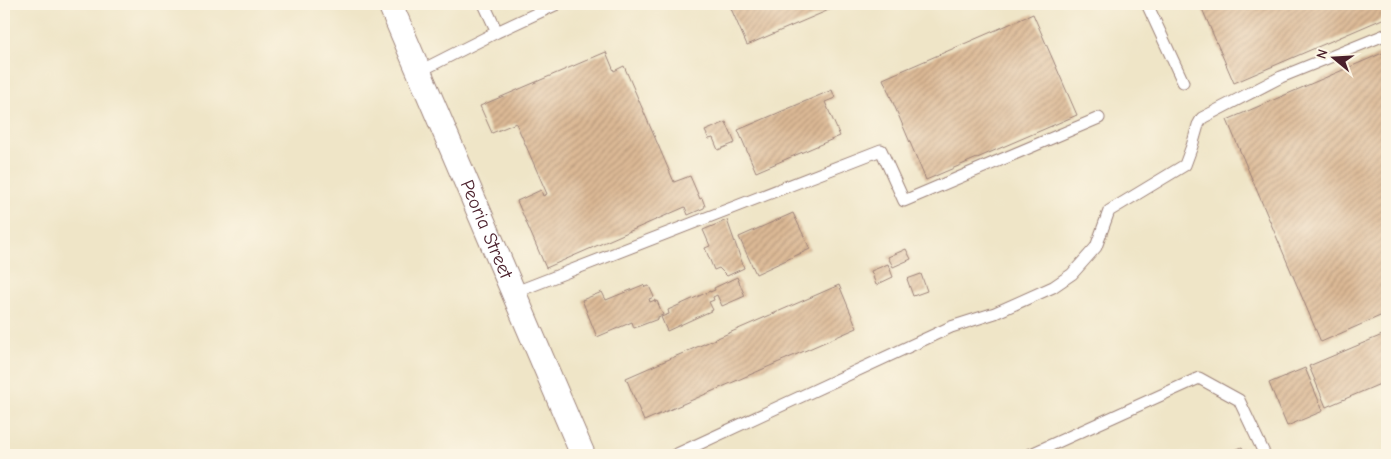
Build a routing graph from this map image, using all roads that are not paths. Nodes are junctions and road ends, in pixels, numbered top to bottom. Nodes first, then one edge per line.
1 (390, 4) edge
2 (484, 4) edge
3 (557, 4) edge
4 (1147, 4) edge
5 (496, 32) junction
6 (1387, 34) edge
7 (420, 71) junction
8 (1183, 82) dead end
9 (1099, 118) dead end
10 (513, 293) junction
11 (583, 455) edge
12 (675, 455) edge
13 (1028, 455) edge
14 (1265, 455) edge

1 - 7 street, Peoria Street
2 - 5 lane
3 - 5 lane
4 - 8 lane
5 - 7 lane
6 - 12 lane
7 - 10 street, Peoria Street
9 - 10 lane
10 - 11 street, Peoria Street
13 - 14 lane

